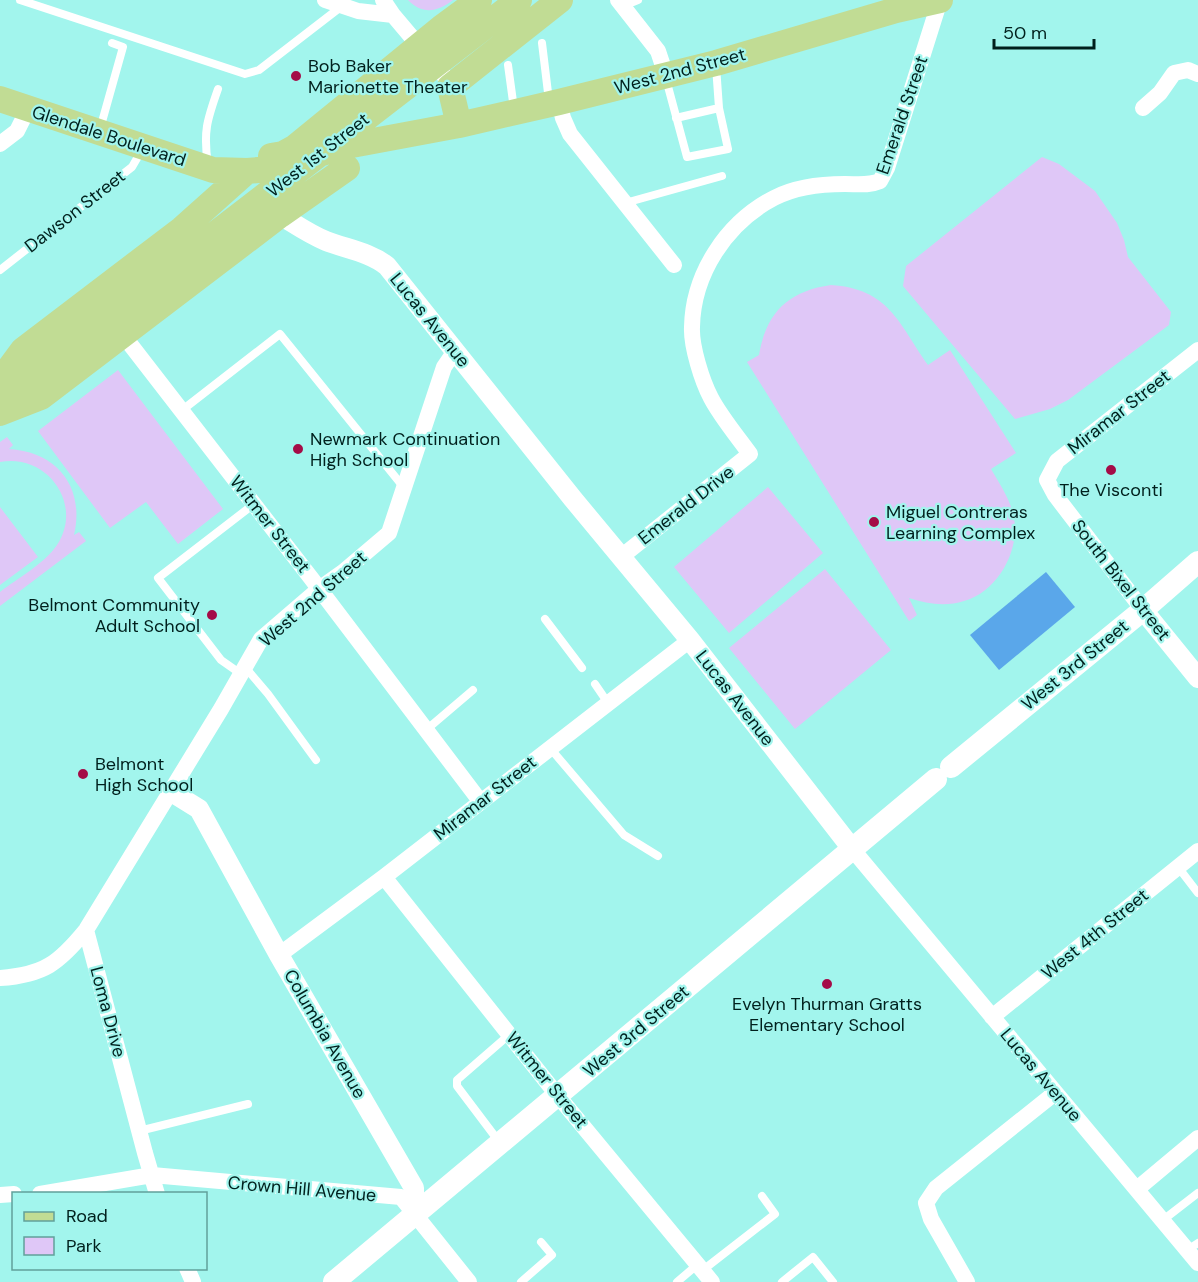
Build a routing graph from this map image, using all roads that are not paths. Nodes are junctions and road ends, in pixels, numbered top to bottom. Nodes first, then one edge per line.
1 (20, 0) edge
2 (325, 0) edge
3 (383, 0) edge
4 (479, 0) edge
5 (519, 0) edge
6 (560, 0) edge
7 (940, 0) edge
8 (626, 2) edge
9 (892, 5) edge
10 (342, 6) junction
11 (393, 15) junction
12 (111, 43) dead end
13 (542, 43) dead end
14 (420, 46) junction
15 (716, 63) junction
16 (508, 65) dead end
17 (1198, 74) edge
18 (666, 75) junction
19 (450, 87) junction
20 (218, 89) dead end
21 (0, 99) edge
22 (554, 103) junction
23 (719, 108) junction
24 (1143, 108) dead end
25 (28, 109) junction
26 (514, 112) junction
27 (676, 117) junction
28 (459, 124) junction
29 (99, 132) junction
30 (417, 133) junction
31 (0, 144) edge
32 (143, 147) junction
33 (347, 168) junction
34 (295, 170) junction
35 (233, 174) junction
36 (722, 176) dead end
37 (625, 203) junction
38 (280, 215) junction
39 (674, 265) dead end
40 (0, 270) edge
41 (123, 335) junction
42 (1198, 350) edge
43 (455, 351) junction
44 (0, 381) edge
45 (0, 400) edge
46 (182, 411) junction
47 (0, 413) edge
48 (750, 454) joint
49 (1047, 480) joint
50 (405, 489) junction
51 (254, 504) junction
52 (621, 557) junction
53 (1198, 562) edge
54 (319, 589) junction
55 (1143, 610) junction
56 (545, 619) dead end
57 (690, 640) junction
58 (582, 668) dead end
59 (243, 671) junction
60 (1198, 678) edge
61 (595, 684) dead end
62 (473, 690) dead end
63 (608, 703) junction
64 (426, 730) junction
65 (550, 748) junction
66 (316, 760) dead end
67 (170, 791) junction
68 (480, 801) junction
69 (853, 850) junction
70 (1198, 851) edge
71 (658, 856) dead end
72 (1179, 867) junction
73 (384, 877) junction
74 (1198, 893) edge
75 (86, 930) junction
76 (279, 955) junction
77 (0, 978) edge
78 (992, 1017) junction
79 (510, 1034) junction
80 (1055, 1093) junction
81 (558, 1096) junction
82 (248, 1104) dead end
83 (139, 1131) junction
84 (1198, 1138) edge
85 (500, 1144) junction
86 (152, 1175) junction
87 (1137, 1189) junction
88 (52, 1192) edge
89 (157, 1192) edge
90 (1198, 1192) edge
91 (762, 1197) dead end
92 (414, 1214) junction
93 (1162, 1220) junction
94 (541, 1242) dead end
95 (1195, 1252) edge
96 (704, 1272) edge
97 (334, 1282) edge
98 (469, 1282) edge
99 (521, 1282) edge
100 (676, 1282) edge
101 (782, 1282) edge
102 (833, 1282) edge
103 (967, 1282) edge

1 - 10 lane
2 - 10 street
3 - 11 street
4 - 14 main road
5 - 45 main road, West 1st Street
6 - 19 main road
7 - 9 main road, West 2nd Street
7 - 48 street, Emerald Street
8 - 18 street
9 - 15 main road, West 2nd Street
10 - 11 street
11 - 14 street
12 - 29 lane
13 - 22 lane
14 - 19 street
14 - 35 main road
15 - 18 main road, West 2nd Street
15 - 23 lane
16 - 26 lane
17 - 24 street
18 - 22 main road, West 2nd Street
18 - 27 lane
19 - 28 main road
20 - 35 lane
21 - 25 main road, Glendale Boulevard
22 - 26 main road, West 2nd Street
22 - 37 street
23 - 27 lane
23 - 27 lane
25 - 29 main road, Glendale Boulevard
25 - 31 street
26 - 28 main road, West 2nd Street
28 - 30 main road, West 2nd Street
29 - 32 main road, Glendale Boulevard
30 - 33 main road, West 2nd Street
30 - 34 main road, West 2nd Street
32 - 35 main road, Glendale Boulevard
32 - 40 lane, Dawson Street
33 - 34 main road, West 2nd Street
33 - 38 main road
34 - 35 main road, Glendale Boulevard
35 - 38 street, Lucas Avenue
35 - 38 street
35 - 44 main road
36 - 37 lane
37 - 39 street
38 - 41 main road
38 - 43 street, Lucas Avenue
41 - 46 street, Witmer Street
41 - 47 main road
42 - 49 street, Miramar Street
43 - 50 street, West 2nd Street
43 - 52 street, Lucas Avenue
46 - 50 lane
46 - 51 street, Witmer Street
48 - 52 street, Emerald Drive
49 - 55 street, South Bixel Street
50 - 54 street, West 2nd Street
51 - 54 street, Witmer Street
51 - 59 lane
52 - 57 street, Lucas Avenue
53 - 55 main road, West 3rd Street
54 - 59 street, West 2nd Street
54 - 64 street, Witmer Street
55 - 60 street, South Bixel Street
55 - 69 main road, West 3rd Street
56 - 58 lane
57 - 63 street, Miramar Street
57 - 69 street, Lucas Avenue
59 - 66 lane
59 - 67 street, West 2nd Street
61 - 63 lane
62 - 64 lane
63 - 65 street, Miramar Street
64 - 68 street, Witmer Street
65 - 68 street, Miramar Street
65 - 71 lane
67 - 75 street, West 2nd Street
67 - 76 street, Columbia Avenue
68 - 73 street, Miramar Street
69 - 78 street, Lucas Avenue
69 - 81 main road, West 3rd Street
70 - 72 street, West 4th Street
72 - 74 lane
72 - 78 street, West 4th Street
73 - 76 street, Miramar Street
73 - 79 street, Witmer Street
75 - 77 street, Loma Drive
75 - 83 street, Loma Drive
76 - 92 street, Columbia Avenue
78 - 80 street, Lucas Avenue
79 - 81 street, Witmer Street
79 - 85 lane
80 - 87 street, Lucas Avenue
80 - 103 street
81 - 85 main road, West 3rd Street
81 - 96 street, Witmer Street
82 - 83 lane
83 - 86 street, Loma Drive
84 - 87 street
85 - 92 main road, West 3rd Street
86 - 88 street, Crown Hill Avenue
86 - 89 street, Loma Drive
86 - 92 street, Crown Hill Avenue
87 - 93 street, Lucas Avenue
90 - 93 lane
91 - 96 lane
92 - 97 main road, West 3rd Street
92 - 98 street
93 - 95 street, Lucas Avenue
94 - 99 lane
96 - 100 lane
101 - 102 lane

